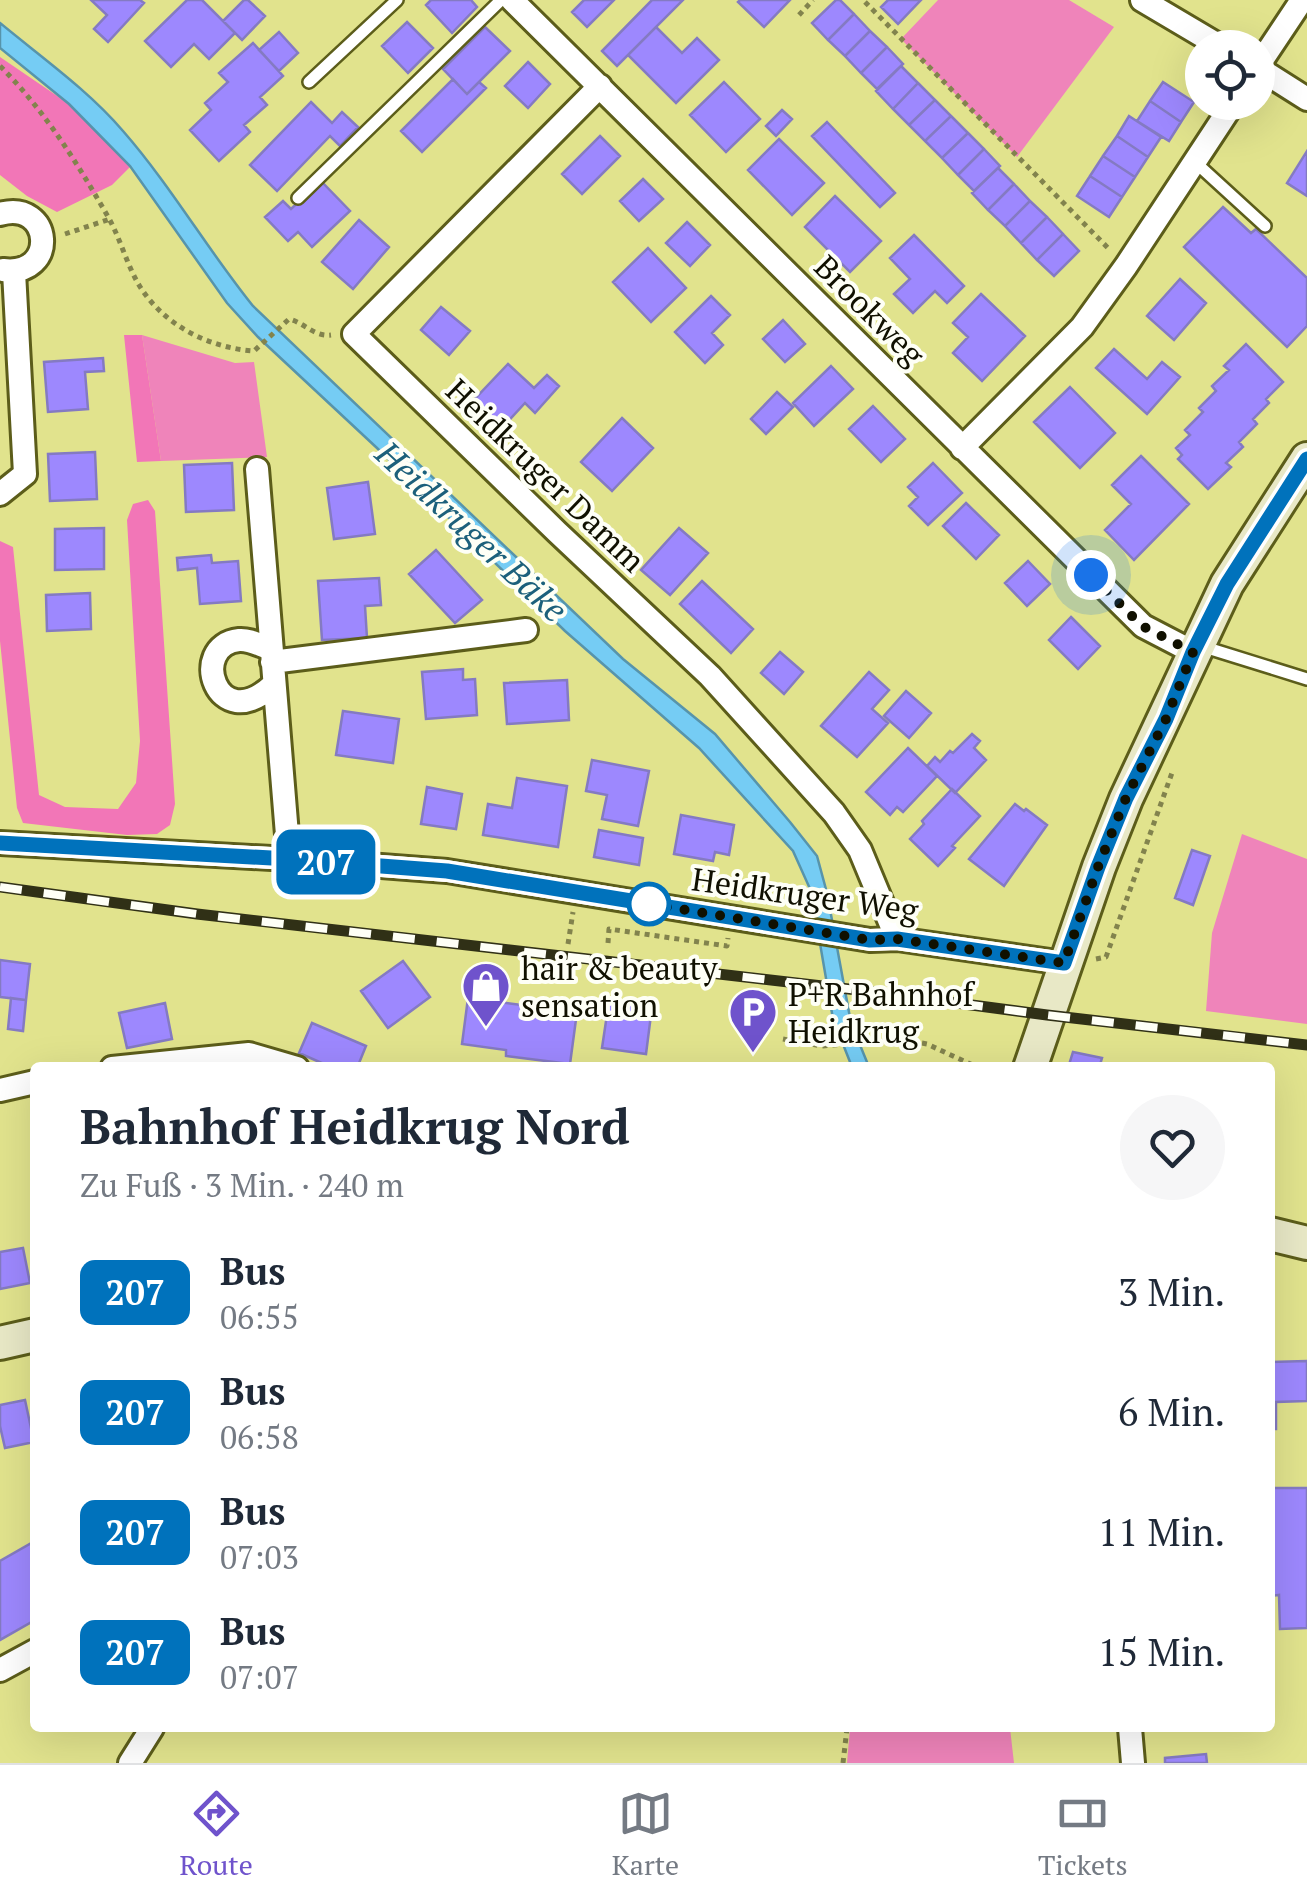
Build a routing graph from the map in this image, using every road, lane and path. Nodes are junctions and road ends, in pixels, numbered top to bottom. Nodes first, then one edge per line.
1 (397, 0) edge
2 (501, 0) edge
3 (512, 0) edge
4 (813, 0) edge
5 (1142, 0) edge
6 (1302, 0) edge
7 (865, 2) edge
8 (798, 15) dead end
9 (1193, 30) edge
10 (1275, 41) edge
11 (0, 66) edge
12 (1275, 78) edge
13 (309, 82) dead end
14 (600, 86) junction
15 (1307, 99) edge
16 (1222, 120) edge
17 (1195, 162) junction
18 (298, 198) dead end
19 (0, 214) edge
20 (110, 219) junction
21 (1265, 226) dead end
22 (43, 244) junction
23 (1126, 266) junction
24 (7, 270) edge
25 (354, 334) junction
26 (962, 448) junction
27 (1307, 459) edge
28 (256, 469) dead end
29 (0, 494) edge
30 (526, 630) dead end
31 (1195, 649) junction
32 (272, 665) junction
33 (1307, 679) edge
34 (0, 843) edge
35 (289, 859) junction
36 (732, 918) junction
37 (572, 919) dead end
38 (897, 939) junction
39 (608, 943) dead end
40 (568, 944) dead end
41 (1064, 963) junction
42 (783, 1039) dead end
43 (171, 1062) edge
44 (276, 1062) edge
45 (966, 1062) edge
46 (1032, 1062) edge
47 (30, 1083) edge
48 (0, 1090) edge
49 (1275, 1235) edge
50 (1307, 1244) edge
51 (30, 1336) edge
52 (0, 1343) edge
53 (30, 1654) edge
54 (0, 1670) edge
55 (149, 1732) edge
56 (847, 1732) edge
57 (1130, 1732) edge
58 (130, 1763) edge
59 (843, 1763) edge
60 (1133, 1763) edge

1 - 13 lane
2 - 18 lane
3 - 14 street, Brookweg
4 - 8 path
5 - 9 street
6 - 10 street
7 - 23 path
11 - 20 path
12 - 15 street
14 - 25 street
14 - 26 street, Brookweg
16 - 17 street
17 - 21 lane
17 - 23 street
19 - 22 street
20 - 22 path
20 - 25 path
22 - 24 street
23 - 26 street
24 - 29 street
25 - 38 street, Heidkruger Damm
26 - 31 street, Brookweg
27 - 31 street
28 - 32 street
30 - 32 street
31 - 33 lane
31 - 41 street
32 - 35 street
34 - 35 street, Heidkruger Weg
35 - 36 street, Heidkruger Weg
36 - 38 street, Heidkruger Weg
36 - 39 path
37 - 40 path
38 - 41 street, Heidkruger Weg
41 - 46 street
42 - 45 path
43 - 44 street
47 - 48 street
49 - 50 street
51 - 52 street
53 - 54 street
55 - 58 street
56 - 59 path
57 - 60 street

